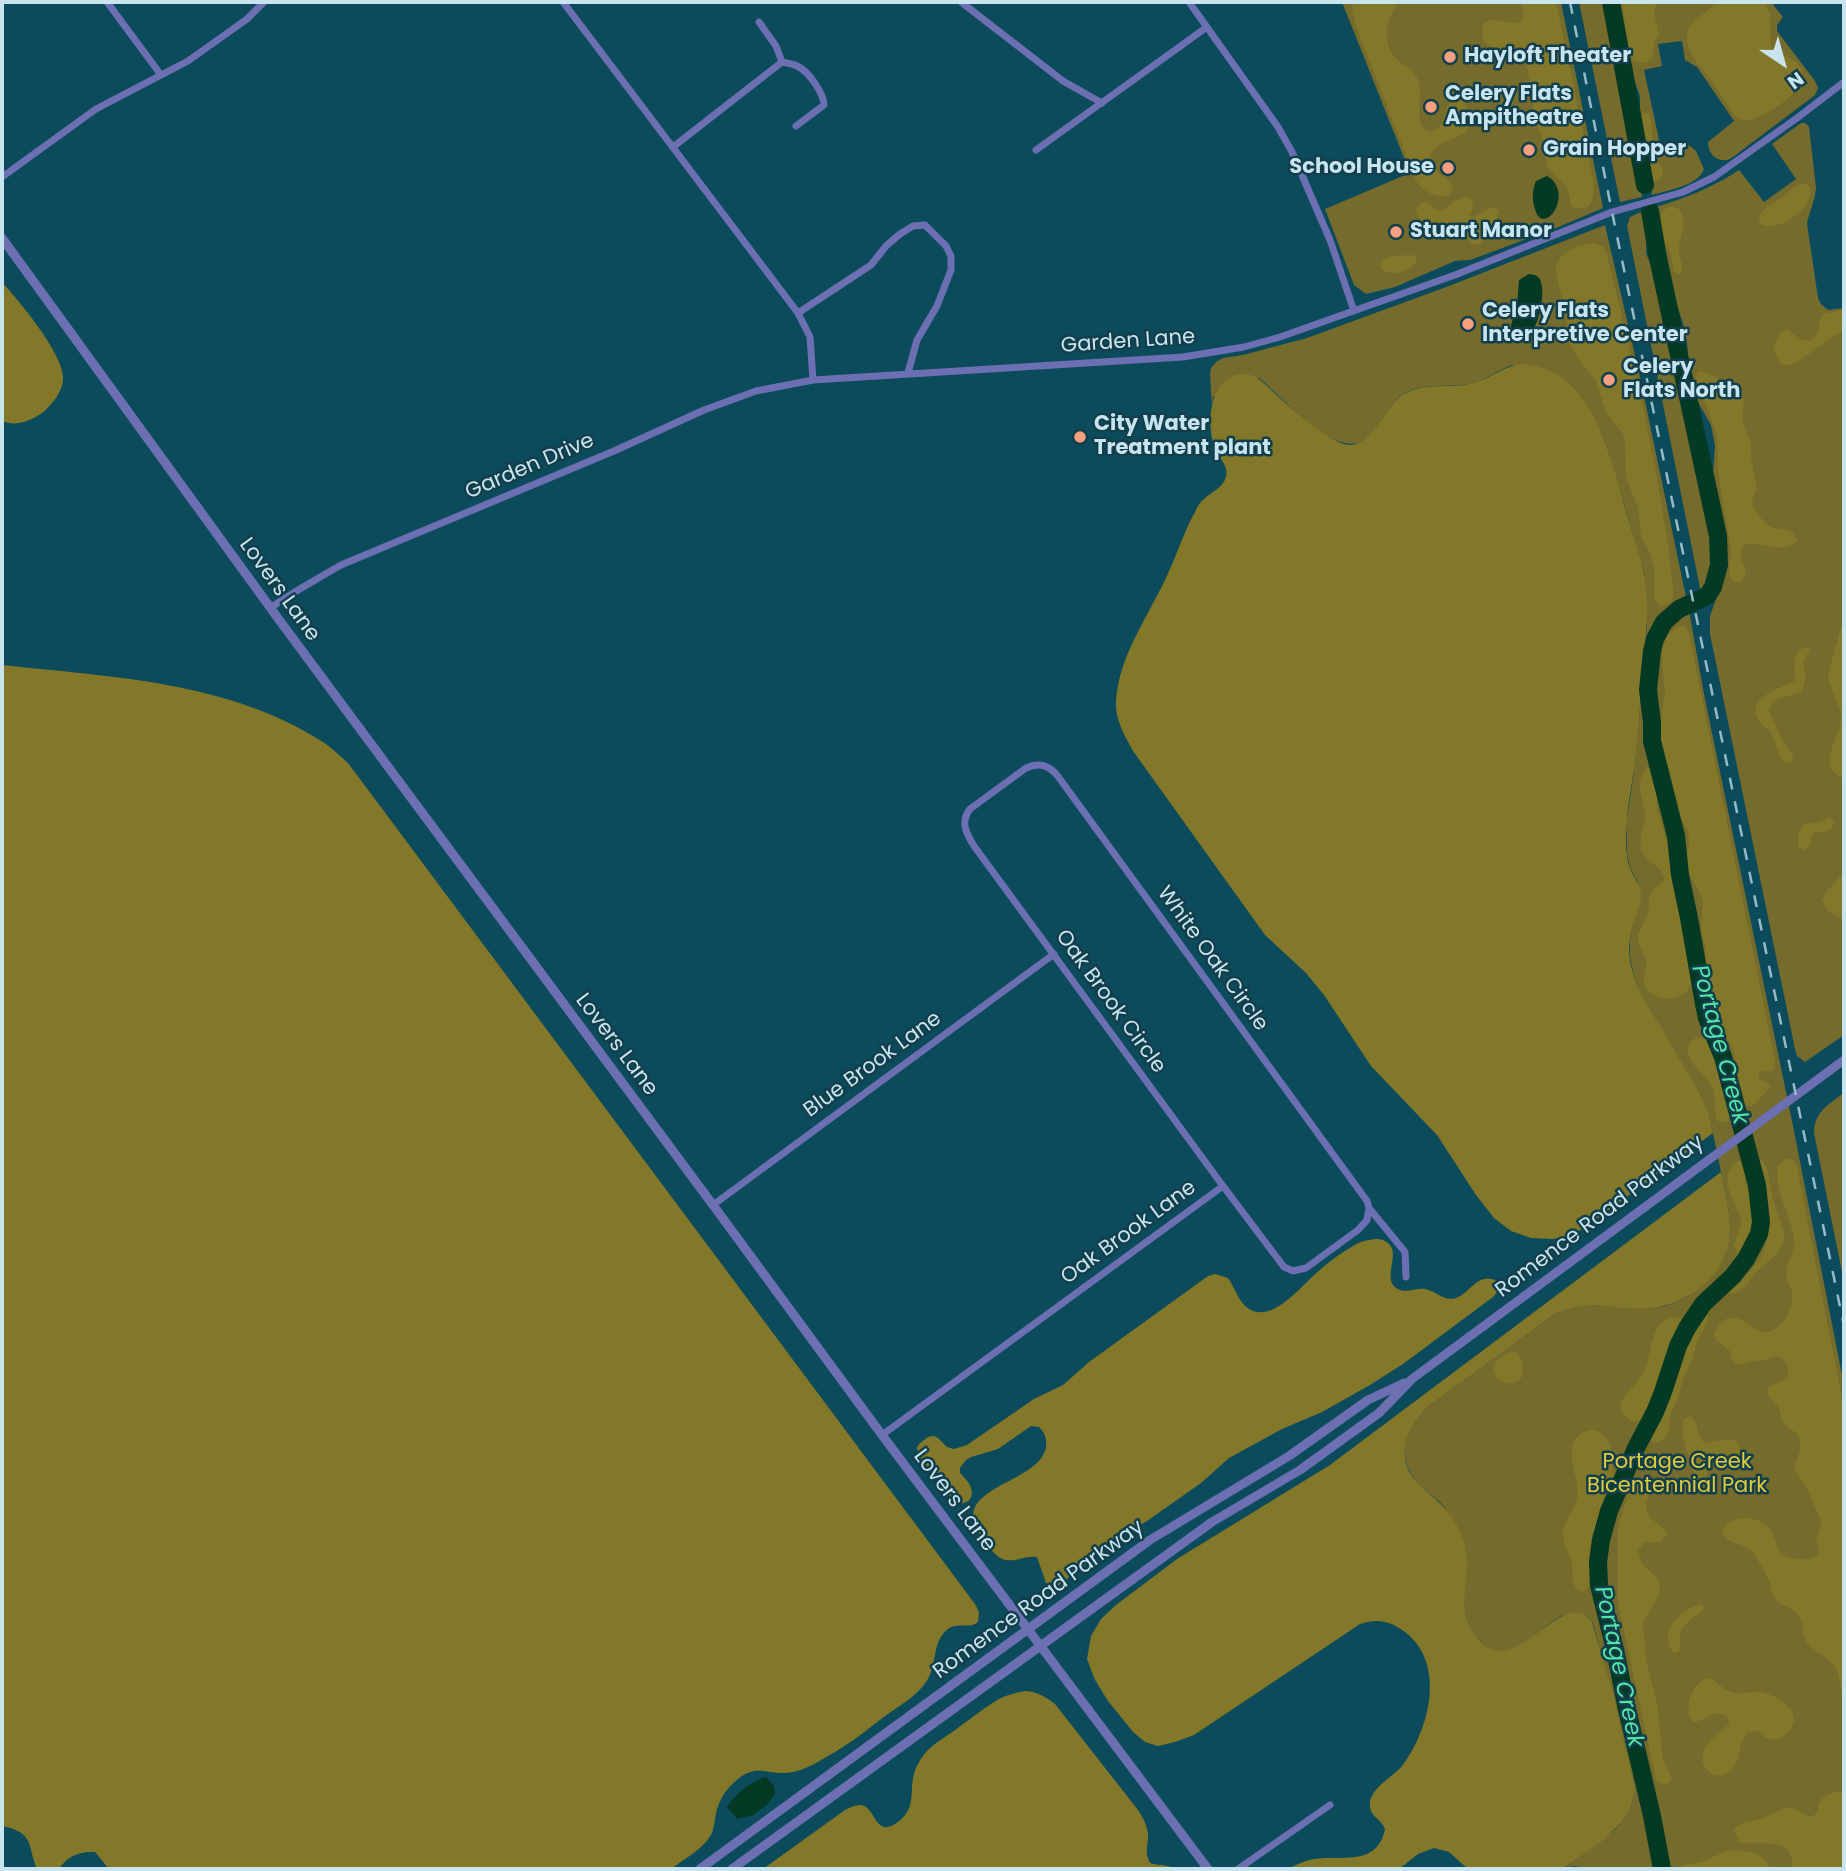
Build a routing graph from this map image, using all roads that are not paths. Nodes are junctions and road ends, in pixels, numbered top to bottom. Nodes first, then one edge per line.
1 (107, 2) edge
2 (264, 2) edge
3 (563, 2) edge
4 (961, 2) edge
5 (1189, 2) edge
6 (759, 22) dead end
7 (1207, 27) junction
8 (782, 62) junction
9 (161, 75) junction
10 (1844, 82) edge
11 (1102, 103) junction
12 (796, 126) dead end
13 (673, 147) junction
14 (1036, 150) dead end
15 (2, 177) edge
16 (2, 238) edge
17 (1354, 311) junction
18 (798, 313) junction
19 (908, 373) junction
20 (813, 380) junction
21 (270, 608) junction
22 (969, 839) joint
23 (1054, 954) junction
24 (1844, 1060) edge
25 (1223, 1186) junction
26 (713, 1205) junction
27 (1369, 1208) junction
28 (1406, 1277) dead end
29 (1412, 1379) junction
30 (882, 1435) junction
31 (1028, 1629) junction
32 (1040, 1645) junction
33 (1330, 1805) dead end
34 (700, 1869) edge
35 (732, 1869) edge
36 (1208, 1869) edge
37 (1238, 1869) edge

1 - 9 street
2 - 9 street
3 - 13 street
4 - 11 street
5 - 7 street
6 - 8 street
7 - 11 street
7 - 17 street
8 - 12 street
8 - 13 street
9 - 15 street
10 - 17 street, Garden Lane
11 - 14 street
13 - 18 street
16 - 21 street, Lovers Lane
17 - 19 street, Garden Lane
18 - 19 street
18 - 20 street
19 - 20 street, Garden Lane
20 - 21 street, Garden Drive
21 - 26 street, Lovers Lane
22 - 23 street, Oak Brook Circle
22 - 27 street, White Oak Circle
23 - 25 street, Oak Brook Circle
23 - 26 street, Blue Brook Lane
24 - 29 street, Romence Road Parkway
25 - 27 street, Oak Brook Lane
25 - 30 street, Oak Brook Lane
26 - 30 street, Lovers Lane
27 - 28 street, White Oak Circle
29 - 31 street, Romence Road Parkway
29 - 32 street, Romence Road Parkway
30 - 31 street, Lovers Lane
31 - 32 street, Lovers Lane
31 - 34 street, Romence Road Parkway
32 - 35 street, Romence Road Parkway
32 - 36 street, Lovers Lane
33 - 37 street

